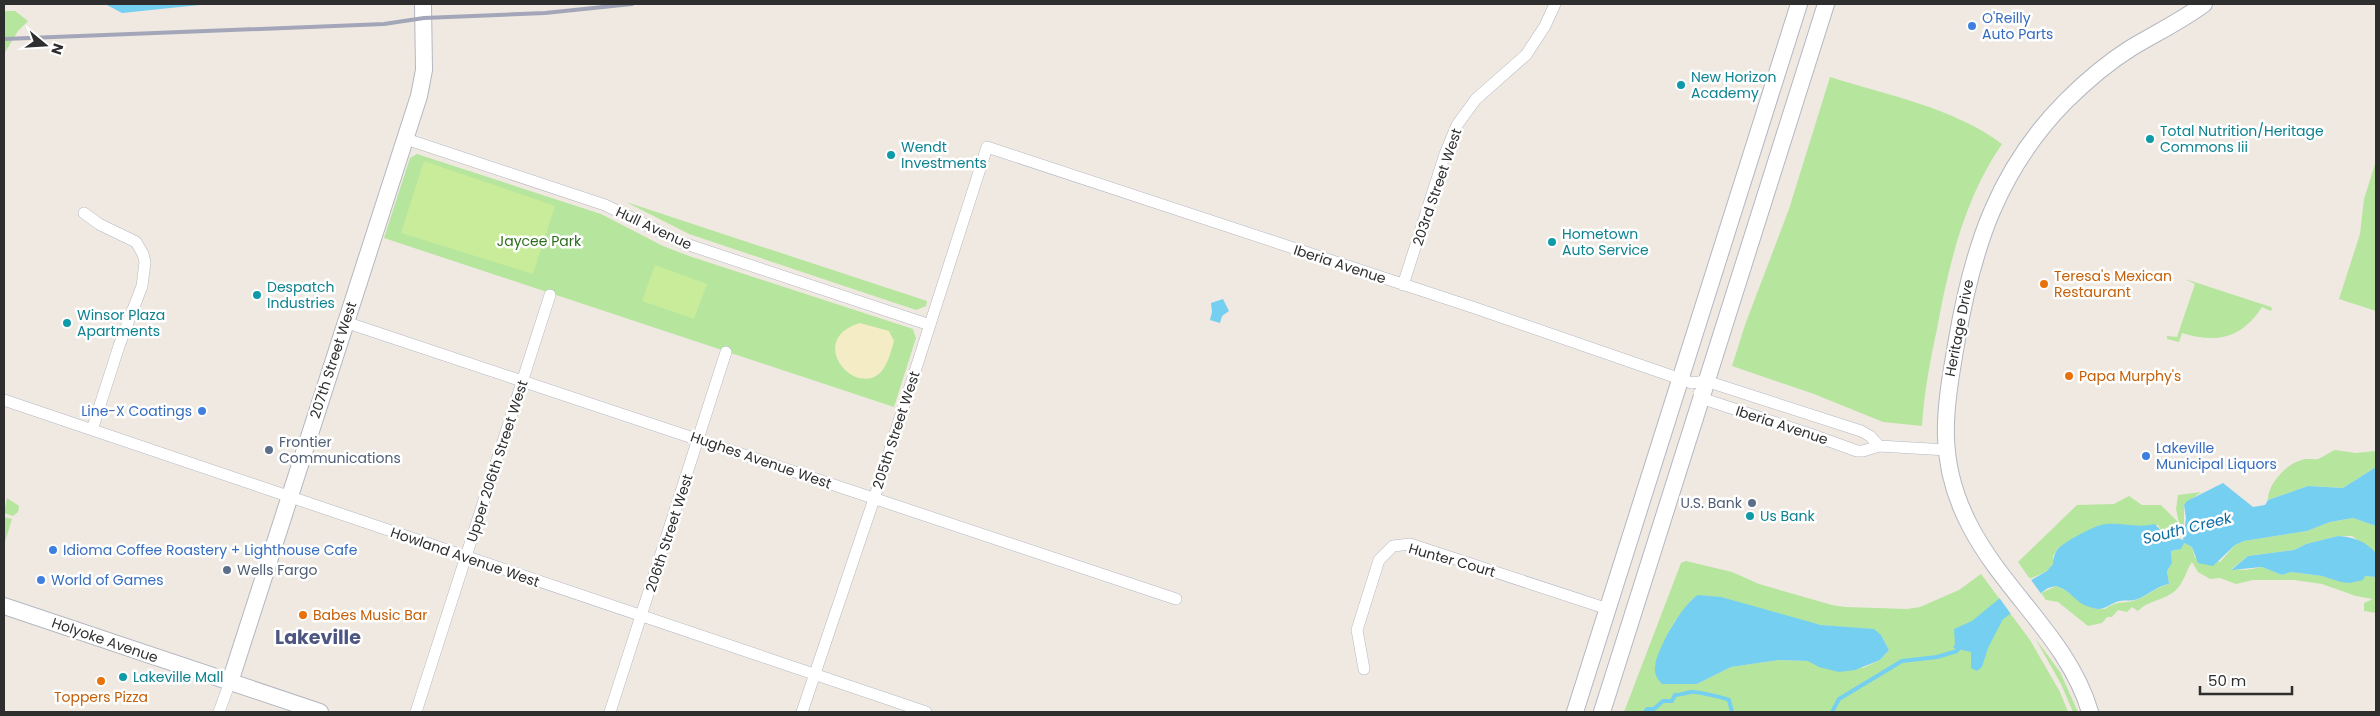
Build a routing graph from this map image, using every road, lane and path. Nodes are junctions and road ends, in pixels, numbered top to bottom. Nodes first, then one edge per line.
1 (423, 4) edge
2 (1555, 4) edge
3 (1799, 4) edge
4 (1826, 4) edge
5 (2204, 4) edge
6 (406, 139) junction
7 (987, 146) joint
8 (84, 213) dead end
9 (1403, 285) junction
10 (550, 294) dead end
11 (346, 322) junction
12 (930, 325) junction
13 (726, 352) dead end
14 (523, 380) junction
15 (1693, 381) junction
16 (1701, 398) junction
17 (4, 400) edge
18 (92, 430) junction
19 (699, 439) junction
20 (1880, 446) junction
21 (1947, 450) junction
22 (289, 497) junction
23 (874, 498) junction
24 (466, 557) junction
25 (1176, 599) dead end
26 (4, 606) edge
27 (1608, 609) junction
28 (642, 616) junction
29 (1364, 669) dead end
30 (814, 675) junction
31 (230, 682) junction
32 (219, 712) edge
33 (320, 712) edge
34 (416, 712) edge
35 (610, 712) edge
36 (802, 712) edge
37 (926, 712) edge
38 (1574, 712) edge
39 (1602, 712) edge
40 (2090, 712) edge

1 - 6 street, 207th Street West
2 - 9 street, 203rd Street West
3 - 15 street
4 - 15 street
5 - 21 street, Heritage Drive
6 - 11 street, 207th Street West
6 - 12 street, Hull Avenue
7 - 9 street, Iberia Avenue
7 - 12 street, 205th Street West
8 - 18 street
9 - 15 street, Iberia Avenue
10 - 14 street, Upper 206th Street West
11 - 14 street, Hughes Avenue West
11 - 22 street, 207th Street West
12 - 23 street, 205th Street West
13 - 19 street, 206th Street West
14 - 19 street, Hughes Avenue West
14 - 24 street, Upper 206th Street West
15 - 16 street
15 - 20 street, Iberia Avenue
15 - 27 street
16 - 20 street, Iberia Avenue
16 - 39 street
17 - 18 street, Howland Avenue West
18 - 22 street, Howland Avenue West
19 - 23 street, Hughes Avenue West
19 - 28 street, 206th Street West
20 - 21 street, Iberia Avenue
21 - 40 street, Heritage Drive
22 - 24 street, Howland Avenue West
22 - 31 street, 207th Street West
23 - 25 street, Hughes Avenue West
23 - 30 street, 205th Street West
24 - 28 street, Howland Avenue West
24 - 34 street, Upper 206th Street West
26 - 31 street, Holyoke Avenue
27 - 29 street, Hunter Court
27 - 38 street
28 - 30 street, Howland Avenue West
28 - 35 street, 206th Street West
30 - 36 street, 205th Street West
30 - 37 street, Howland Avenue West
31 - 32 street, 207th Street West
31 - 33 street, Holyoke Avenue

